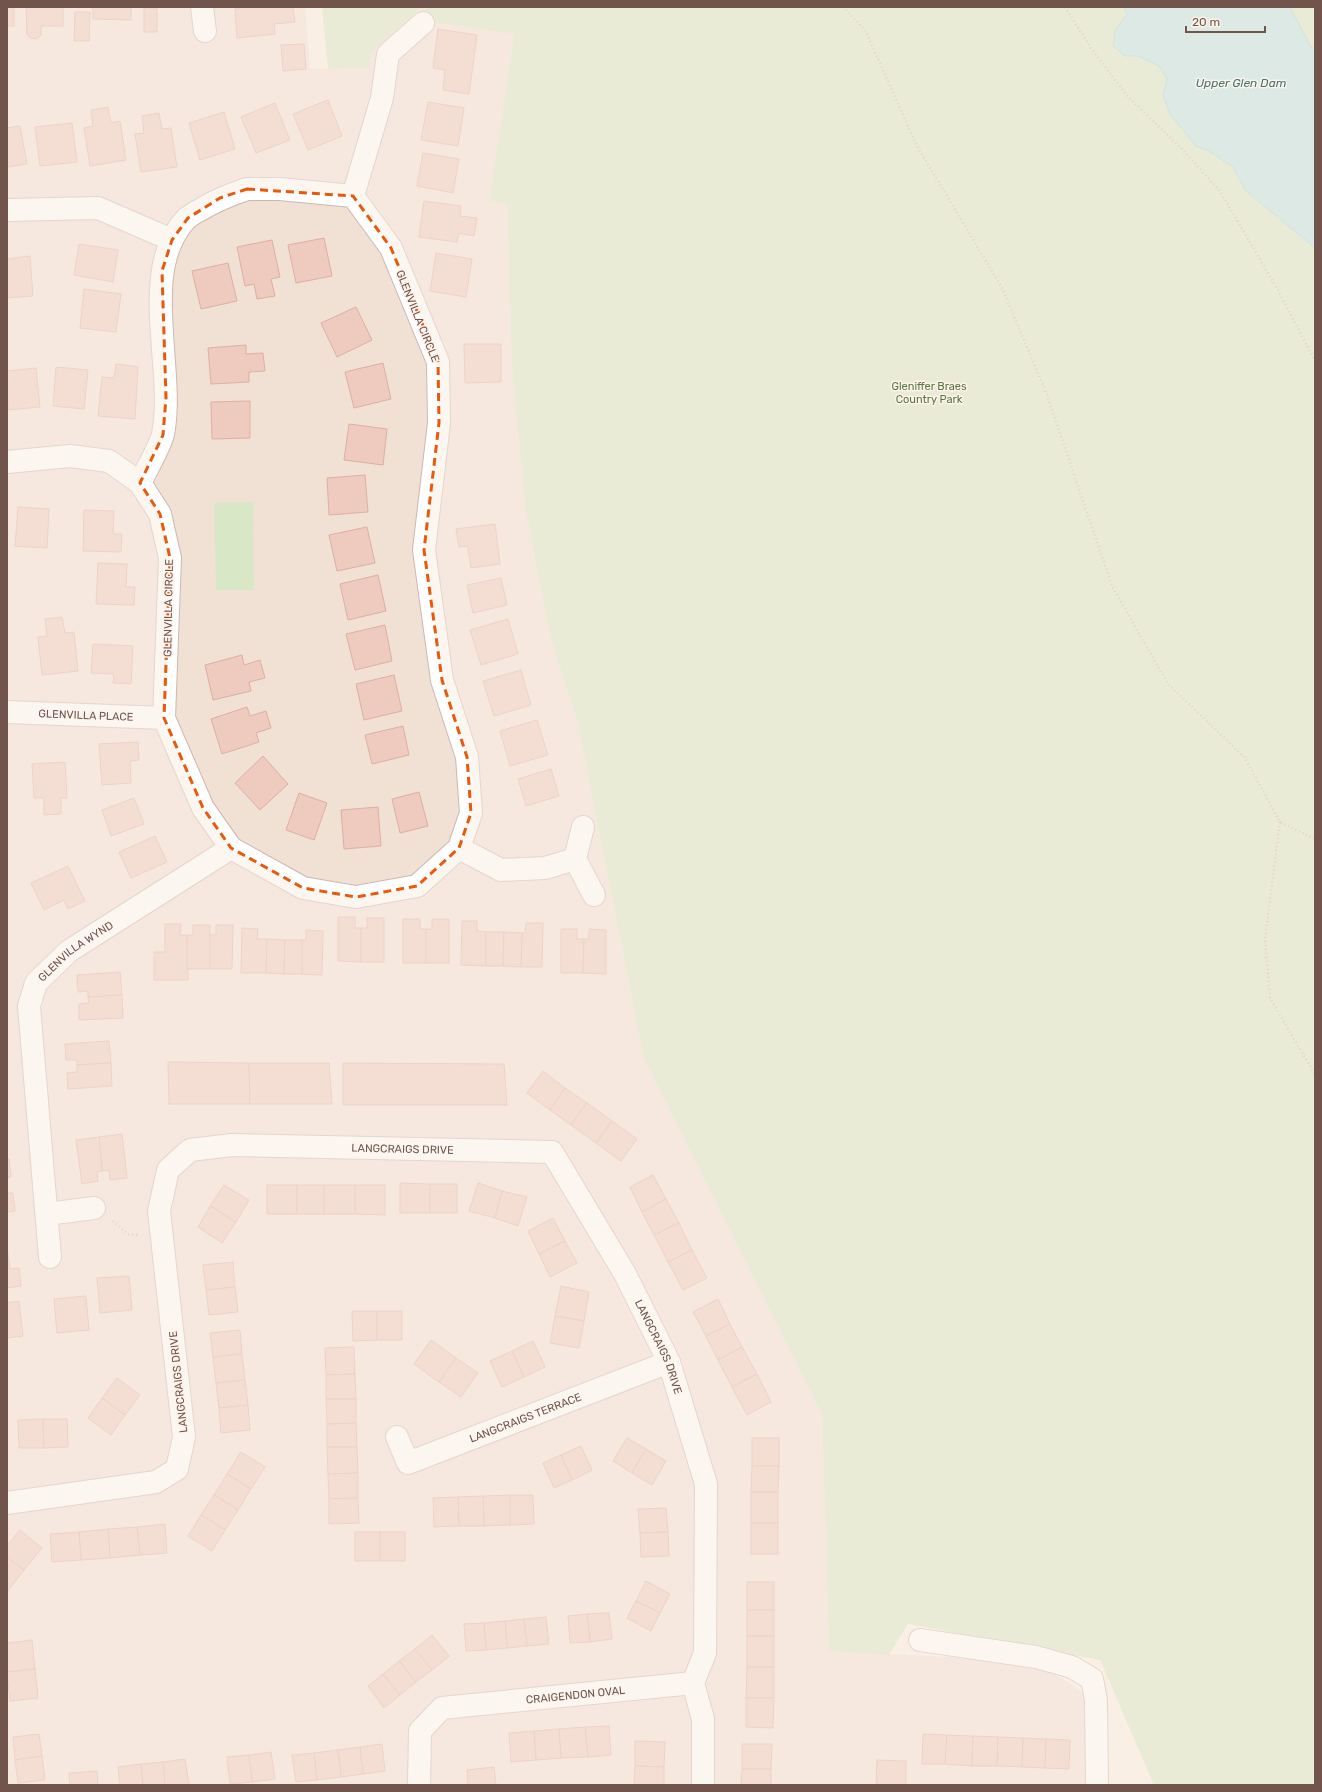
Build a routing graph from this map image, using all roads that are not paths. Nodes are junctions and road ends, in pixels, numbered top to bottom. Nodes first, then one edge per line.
1 (202, 7) edge
2 (423, 23) dead end
3 (205, 32) dead end
4 (353, 196) junction
5 (7, 210) edge
6 (172, 240) junction
7 (7, 462) edge
8 (140, 483) junction
9 (7, 712) edge
10 (164, 718) junction
11 (583, 827) dead end
12 (231, 848) junction
13 (459, 848) junction
14 (575, 859) junction
15 (594, 895) dead end
16 (94, 1208) road end
17 (47, 1214) junction
18 (50, 1257) dead end
19 (669, 1362) junction
20 (397, 1437) dead end
21 (7, 1503) edge
22 (920, 1640) dead end
23 (693, 1683) junction
24 (419, 1785) edge
25 (703, 1785) edge
26 (1097, 1785) edge

1 - 3 street
2 - 4 street
4 - 6 street
4 - 13 street, GLENVILLA CIRCLE
5 - 6 street
6 - 8 street
7 - 8 street
8 - 10 street, GLENVILLA CIRCLE
9 - 10 street, GLENVILLA PLACE
10 - 12 street, GLENVILLA CIRCLE
11 - 14 street
12 - 13 street, GLENVILLA CIRCLE
12 - 17 street, GLENVILLA WYND
13 - 14 street
14 - 15 street
16 - 17 street
17 - 18 street, GLENVILLA WYND
19 - 20 street, LANGCRAIGS TERRACE
19 - 21 street, LANGCRAIGS DRIVE
19 - 23 street, LANGCRAIGS DRIVE
22 - 26 street
23 - 24 street, CRAIGENDON OVAL
23 - 25 street

